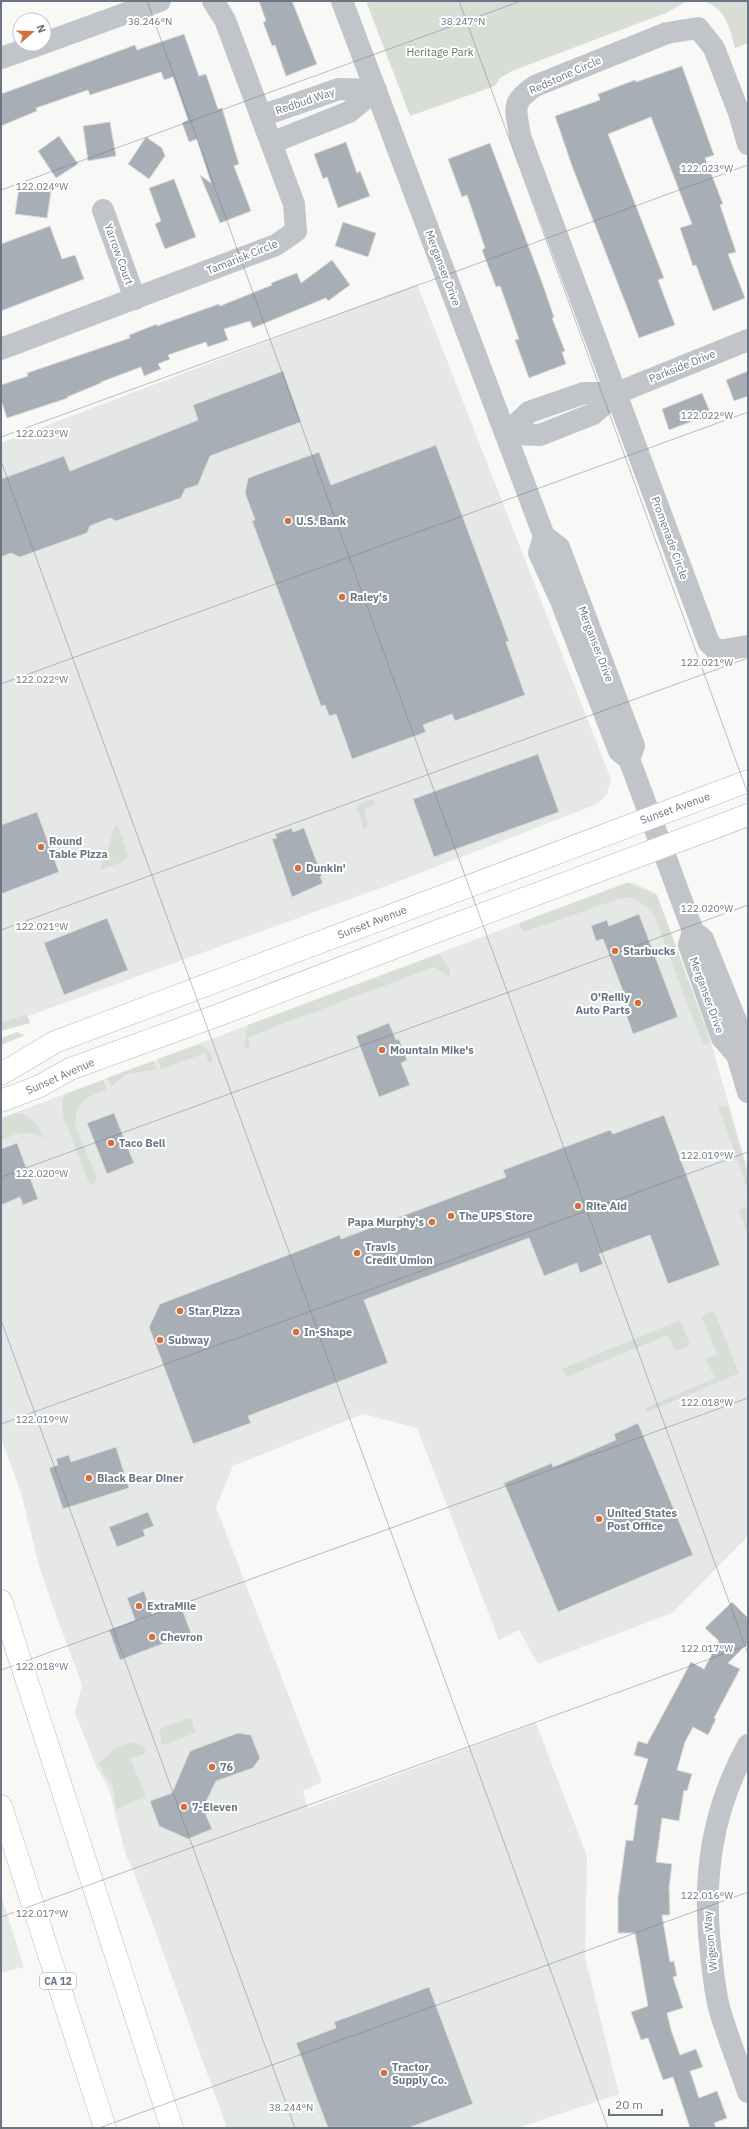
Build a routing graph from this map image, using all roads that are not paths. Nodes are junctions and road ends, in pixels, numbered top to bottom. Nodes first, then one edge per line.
1 (160, 1) edge
2 (213, 1) edge
3 (342, 1) edge
4 (52, 40) edge
5 (18, 52) edge
6 (1, 58) edge
7 (376, 90) junction
8 (261, 116) junction
9 (271, 143) junction
10 (748, 144) edge
11 (103, 210) dead end
12 (135, 299) junction
13 (748, 340) edge
14 (1, 349) edge
15 (617, 393) junction
16 (506, 434) junction
17 (748, 646) edge
18 (748, 781) edge
19 (748, 815) edge
20 (650, 817) junction
21 (662, 847) junction
22 (1, 1074) edge
23 (748, 1092) edge
24 (1, 1101) edge
25 (1, 1601) edge
26 (748, 1745) edge
27 (1, 1806) edge
28 (6, 1832) edge
29 (748, 2092) edge
30 (105, 2128) edge
31 (172, 2128) edge

1 - 4 street
2 - 8 street, Tamarisk Circle
3 - 7 street, Merganser Drive
5 - 6 street
7 - 8 street, Redbud Way
7 - 9 street
7 - 16 street, Merganser Drive
8 - 9 street, Tamarisk Circle
9 - 12 street, Tamarisk Circle
10 - 15 street, Redstone Circle
11 - 12 street, Yarrow Court
12 - 14 street, Tamarisk Circle
13 - 15 street, Parkside Drive
15 - 16 street, Parkside Drive
15 - 17 street, Promenade Circle
16 - 20 street, Merganser Drive
18 - 20 main road, Sunset Avenue
19 - 21 main road, Sunset Avenue
20 - 21 street, Merganser Drive
20 - 22 main road, Sunset Avenue
21 - 23 street, Merganser Drive
21 - 24 main road, Sunset Avenue
25 - 31 main road
26 - 29 street, Wigeon Way
27 - 28 main road, CA 12
28 - 30 main road, CA 12

